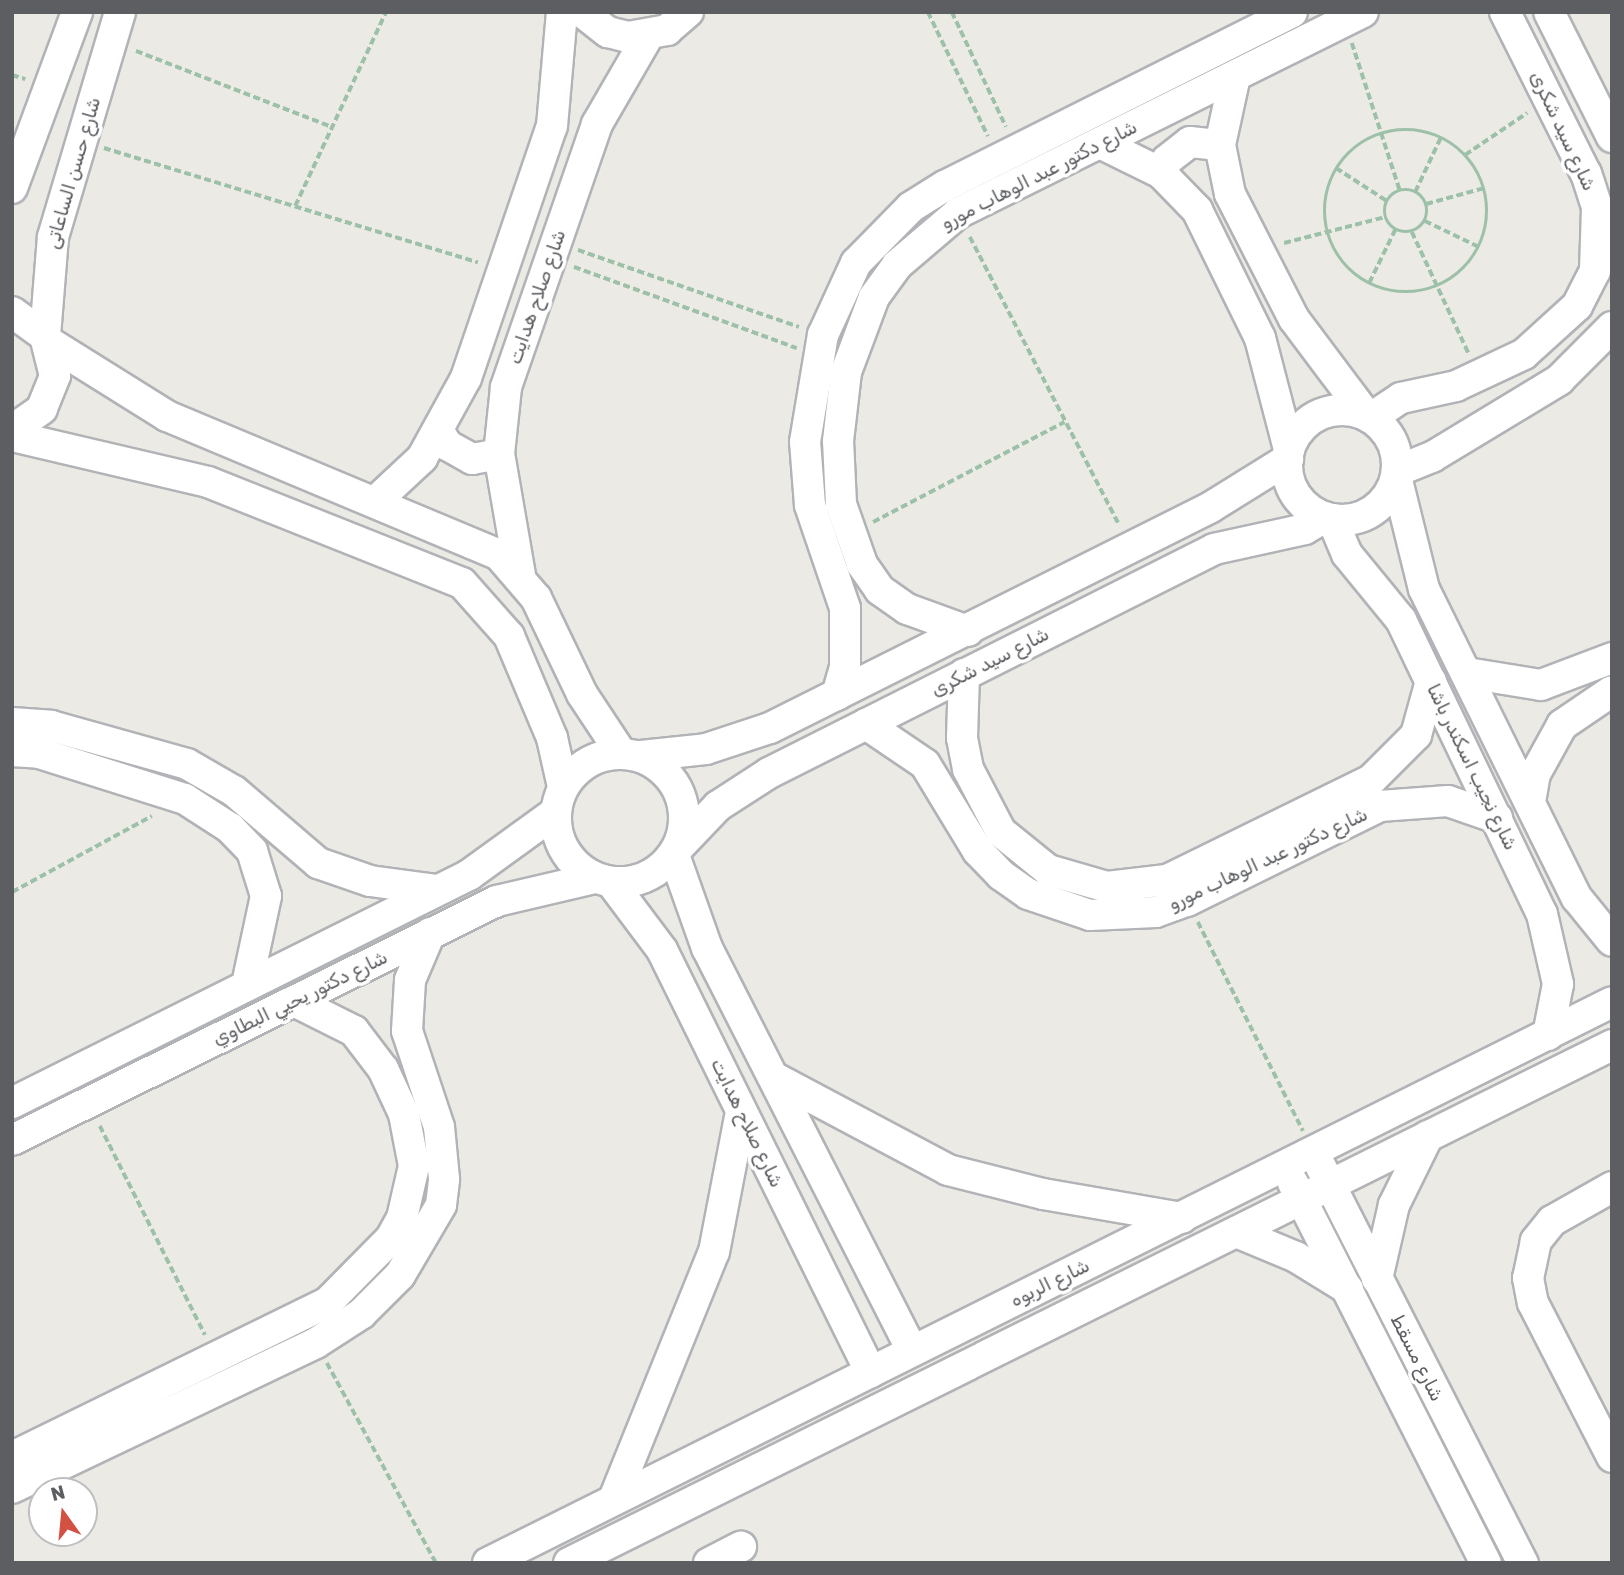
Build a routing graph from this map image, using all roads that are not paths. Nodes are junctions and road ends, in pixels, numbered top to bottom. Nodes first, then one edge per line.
1 (77, 12) edge
2 (120, 12) edge
3 (562, 12) edge
4 (582, 12) edge
5 (688, 12) edge
6 (1292, 12) edge
7 (1505, 12) edge
8 (1549, 12) edge
9 (1354, 17) edge
10 (648, 36) junction
11 (1236, 76) junction
12 (1612, 137) edge
13 (1100, 143) junction
14 (1220, 145) junction
15 (1161, 173) junction
16 (12, 188) edge
17 (12, 312) edge
18 (1612, 327) edge
19 (46, 339) junction
20 (1368, 416) junction
21 (12, 430) edge
22 (440, 433) junction
23 (12, 436) edge
24 (499, 454) junction
25 (1289, 454) junction
26 (1397, 474) junction
27 (377, 500) junction
28 (1328, 518) junction
29 (520, 575) junction
30 (880, 590) junction
31 (845, 608) junction
32 (968, 631) junction
33 (1612, 658) edge
34 (1467, 673) junction
35 (964, 674) junction
36 (1431, 681) junction
37 (1541, 685) junction
38 (1612, 691) edge
39 (837, 695) junction
40 (12, 723) edge
41 (866, 724) junction
42 (1562, 725) junction
43 (12, 751) edge
44 (631, 755) junction
45 (1399, 758) junction
46 (968, 769) junction
47 (940, 783) junction
48 (560, 799) junction
49 (1422, 799) junction
50 (1530, 802) junction
51 (1497, 818) junction
52 (274, 830) junction
53 (252, 851) junction
54 (675, 852) junction
55 (603, 880) junction
56 (436, 890) junction
57 (1587, 915) junction
58 (430, 933) junction
59 (1550, 933) junction
60 (1612, 942) edge
61 (247, 985) junction
62 (294, 1001) junction
63 (1612, 1002) edge
64 (407, 1031) junction
65 (1548, 1035) junction
66 (1612, 1045) edge
67 (370, 1048) junction
68 (777, 1079) junction
69 (12, 1103) edge
70 (741, 1112) junction
71 (1428, 1136) junction
72 (12, 1140) edge
73 (1314, 1152) junction
74 (1284, 1167) junction
75 (1330, 1185) junction
76 (1612, 1187) edge
77 (1302, 1199) junction
78 (1182, 1218) junction
79 (1236, 1232) junction
80 (1364, 1285) junction
81 (912, 1351) junction
82 (871, 1372) junction
83 (12, 1457) edge
84 (1612, 1457) edge
85 (12, 1488) edge
86 (614, 1499) junction
87 (491, 1562) edge
88 (569, 1563) edge
89 (1486, 1563) edge
90 (1523, 1563) edge

1 - 16 street
2 - 19 street, شارع حسن الساعاتى
3 - 22 street
4 - 10 street
5 - 10 street
6 - 31 street, شارع دكتور عبد الوهاب مورو
7 - 20 street, شارع سيد شكرى
8 - 12 street, شارع سيد شكرى
9 - 11 street, شارع دكتور عبد الوهاب مورو
10 - 24 street, شارع صلاح هدايت
11 - 13 street, شارع دكتور عبد الوهاب مورو
11 - 14 street
13 - 15 street
13 - 30 street, شارع دكتور عبد الوهاب مورو
14 - 15 street
14 - 20 street
15 - 25 street
17 - 19 street
18 - 26 street
19 - 21 street, شارع حسن الساعاتى
19 - 27 street
20 - 25 street
20 - 26 street
22 - 24 street
22 - 27 street
23 - 48 street
24 - 29 street, شارع صلاح هدايت
25 - 28 street
25 - 32 street, شارع سيد شكرى
26 - 28 street
26 - 34 street, شارع نجيب اسكندر باشا
27 - 29 street
28 - 35 street, شارع سيد شكرى
28 - 36 street, شارع نجيب اسكندر باشا
29 - 44 street
30 - 31 street
30 - 32 street, شارع دكتور عبد الوهاب مورو
31 - 39 street, شارع دكتور عبد الوهاب مورو
32 - 39 street, شارع سيد شكرى
33 - 37 street
34 - 37 street
34 - 50 street, شارع نجيب اسكندر باشا
35 - 41 street, شارع سيد شكرى
35 - 46 street, شارع دكتور عبد الوهاب مورو
36 - 45 street, شارع دكتور عبد الوهاب مورو
36 - 51 street, شارع نجيب اسكندر باشا
37 - 42 street
38 - 42 street
39 - 44 street, شارع سيد شكرى
40 - 52 street
41 - 47 street, شارع دكتور عبد الوهاب مورو
41 - 54 street, شارع سيد شكرى
42 - 50 street
43 - 53 street
44 - 48 street
44 - 54 street
45 - 46 street, شارع دكتور عبد الوهاب مورو
45 - 49 street
46 - 47 street
47 - 49 street, شارع دكتور عبد الوهاب مورو
48 - 55 street
48 - 56 street, شارع دكتور يحيي البطاوي
49 - 51 street, شارع دكتور عبد الوهاب مورو
50 - 57 street, شارع نجيب اسكندر باشا
51 - 59 street, شارع نجيب اسكندر باشا
52 - 53 street
52 - 56 street
53 - 61 street
54 - 55 street
54 - 68 street
55 - 58 street, شارع دكتور يحيي البطاوي
55 - 70 street, شارع صلاح هدايت
56 - 61 street, شارع دكتور يحيي البطاوي
57 - 59 street
57 - 60 street, شارع نجيب اسكندر باشا
58 - 62 street, شارع دكتور يحيي البطاوي
58 - 64 street
59 - 65 street, شارع نجيب اسكندر باشا
61 - 69 street, شارع دكتور يحيي البطاوي
62 - 67 street
62 - 72 street, شارع دكتور يحيي البطاوي
63 - 65 street, شارع الربوه
64 - 67 street
64 - 85 street
65 - 73 street, شارع الربوه
66 - 71 street, شارع الربوه
67 - 83 street
68 - 78 street
68 - 81 street
70 - 82 street, شارع صلاح هدايت
70 - 86 street
71 - 75 street, شارع الربوه
71 - 80 street
73 - 74 street, شارع الربوه
73 - 75 street, شارع مسقط
74 - 77 street, شارع مسقط
74 - 78 street, شارع الربوه
75 - 77 street, شارع الربوه
75 - 80 street, شارع مسقط
76 - 84 street
77 - 79 street, شارع الربوه
77 - 80 street, شارع مسقط
78 - 81 street, شارع الربوه
79 - 80 street
79 - 88 street, شارع الربوه
80 - 89 street, شارع مسقط
80 - 90 street, شارع مسقط
81 - 82 street, شارع الربوه
82 - 86 street, شارع الربوه
86 - 87 street, شارع الربوه

